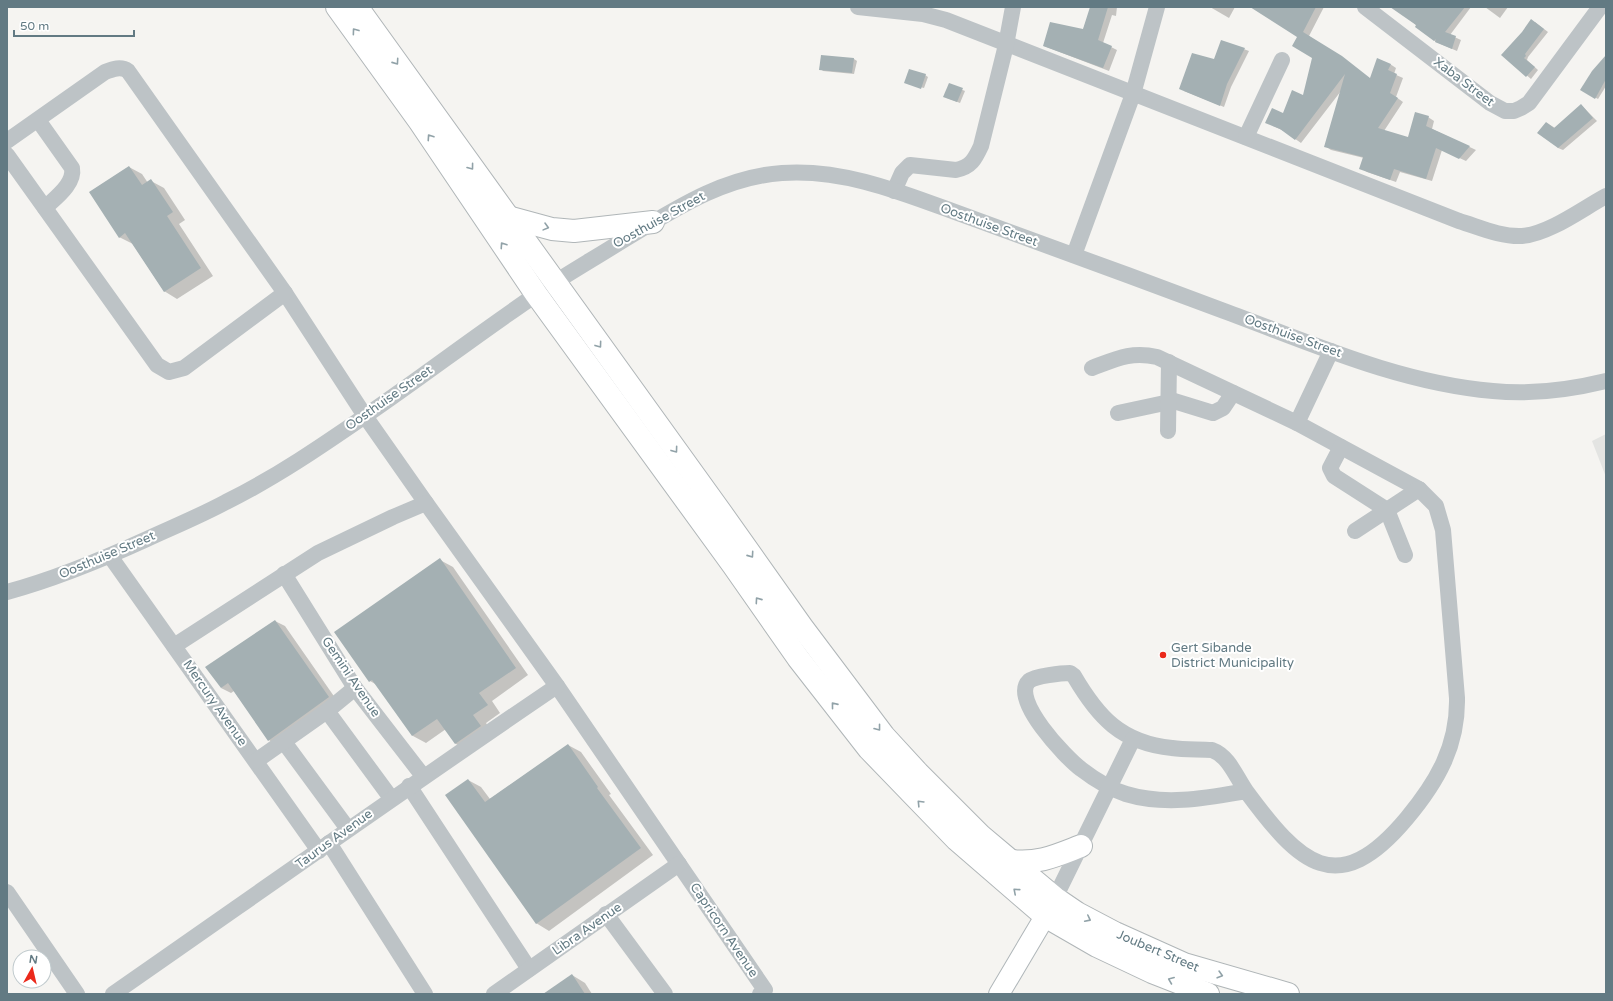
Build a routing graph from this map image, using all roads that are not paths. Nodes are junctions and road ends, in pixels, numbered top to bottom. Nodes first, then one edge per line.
1 (337, 7) edge
2 (357, 7) edge
3 (858, 7) edge
4 (1013, 7) edge
5 (1157, 7) edge
6 (1365, 7) edge
7 (1600, 7) edge
8 (1006, 44) junction
9 (1282, 60) dead end
10 (1133, 94) junction
11 (38, 120) junction
12 (1246, 137) junction
13 (7, 141) edge
14 (7, 155) edge
15 (894, 191) junction
16 (1606, 196) edge
17 (45, 208) junction
18 (508, 217) junction
19 (653, 222) junction
20 (1074, 255) junction
21 (545, 288) junction
22 (285, 293) junction
23 (1331, 351) junction
24 (1169, 362) junction
25 (1092, 368) dead end
26 (1606, 381) edge
27 (1233, 393) junction
28 (1168, 401) junction
29 (1118, 413) dead end
30 (365, 416) junction
31 (1296, 423) junction
32 (1168, 431) dead end
33 (1341, 447) junction
34 (1419, 489) junction
35 (426, 504) junction
36 (1387, 510) junction
37 (1355, 531) dead end
38 (1405, 555) dead end
39 (110, 556) junction
40 (284, 574) junction
41 (7, 592) edge
42 (174, 646) junction
43 (557, 686) junction
44 (355, 688) junction
45 (327, 711) junction
46 (1133, 739) junction
47 (284, 742) junction
48 (256, 761) junction
49 (423, 776) junction
50 (409, 786) junction
51 (1109, 786) junction
52 (1246, 791) junction
53 (391, 798) junction
54 (348, 829) junction
55 (1081, 846) junction
56 (324, 847) junction
57 (1011, 862) junction
58 (679, 864) junction
59 (7, 892) edge
60 (1050, 907) junction
61 (606, 914) junction
62 (529, 969) junction
63 (764, 993) edge
64 (77, 994) edge
65 (112, 994) edge
66 (425, 994) edge
67 (494, 994) edge
68 (665, 994) edge
69 (999, 994) edge
70 (1208, 994) edge
71 (1288, 994) edge

21 -> 1 highway
2 -> 18 highway
3 - 8 street
4 - 8 street
5 - 10 street
6 - 7 street, Xaba Street
8 - 10 street
8 - 15 street
9 - 12 street
10 - 12 street
10 - 20 street
11 - 13 street
11 - 17 street
11 - 22 street, Capricorn Avenue
12 - 16 street
14 - 17 street
15 - 19 street, Oosthuise Street
15 - 20 street, Oosthuise Street
17 - 22 street
18 -> 19 highway
18 - 21 highway
19 - 21 street, Oosthuise Street
20 - 23 street, Oosthuise Street
21 - 30 street, Oosthuise Street
21 -> 57 highway
60 -> 21 highway
22 - 30 street, Capricorn Avenue
23 - 26 street, Oosthuise Street
23 - 31 street
24 - 25 street
24 - 27 street
24 - 28 street
27 - 28 street
27 - 31 street
28 - 29 street
28 - 32 street
30 - 35 street, Capricorn Avenue
30 - 39 street, Oosthuise Street
31 - 33 street
33 - 34 street
33 - 36 street
34 - 36 street
34 - 52 street
35 - 40 street
35 - 43 street, Capricorn Avenue
36 - 37 street
36 - 38 street
39 - 41 street, Oosthuise Street
39 - 42 street, Mercury Avenue
40 - 42 street
40 - 44 street, Gemini Avenue
42 - 48 street, Mercury Avenue
43 - 49 street, Taurus Avenue
43 - 58 street, Capricorn Avenue
44 - 45 street
44 - 49 street, Gemini Avenue
45 - 47 street
45 - 53 street
46 - 51 street
46 - 51 street
46 - 52 street
47 - 48 street
47 - 54 street
48 - 56 street, Mercury Avenue
49 - 50 street, Taurus Avenue
50 - 53 street, Taurus Avenue
50 - 62 street
51 - 52 street
51 - 55 street
53 - 54 street, Taurus Avenue
54 - 56 street, Taurus Avenue
55 - 57 highway
55 - 60 street
56 - 65 street, Taurus Avenue
56 - 66 street, Mercury Avenue
57 - 60 highway
58 - 61 street, Libra Avenue
58 - 63 street, Capricorn Avenue
59 - 64 street
60 - 69 main road
70 -> 60 highway, Joubert Street
60 -> 71 highway, Joubert Street
61 - 62 street, Libra Avenue
61 - 68 street
62 - 67 street, Libra Avenue

